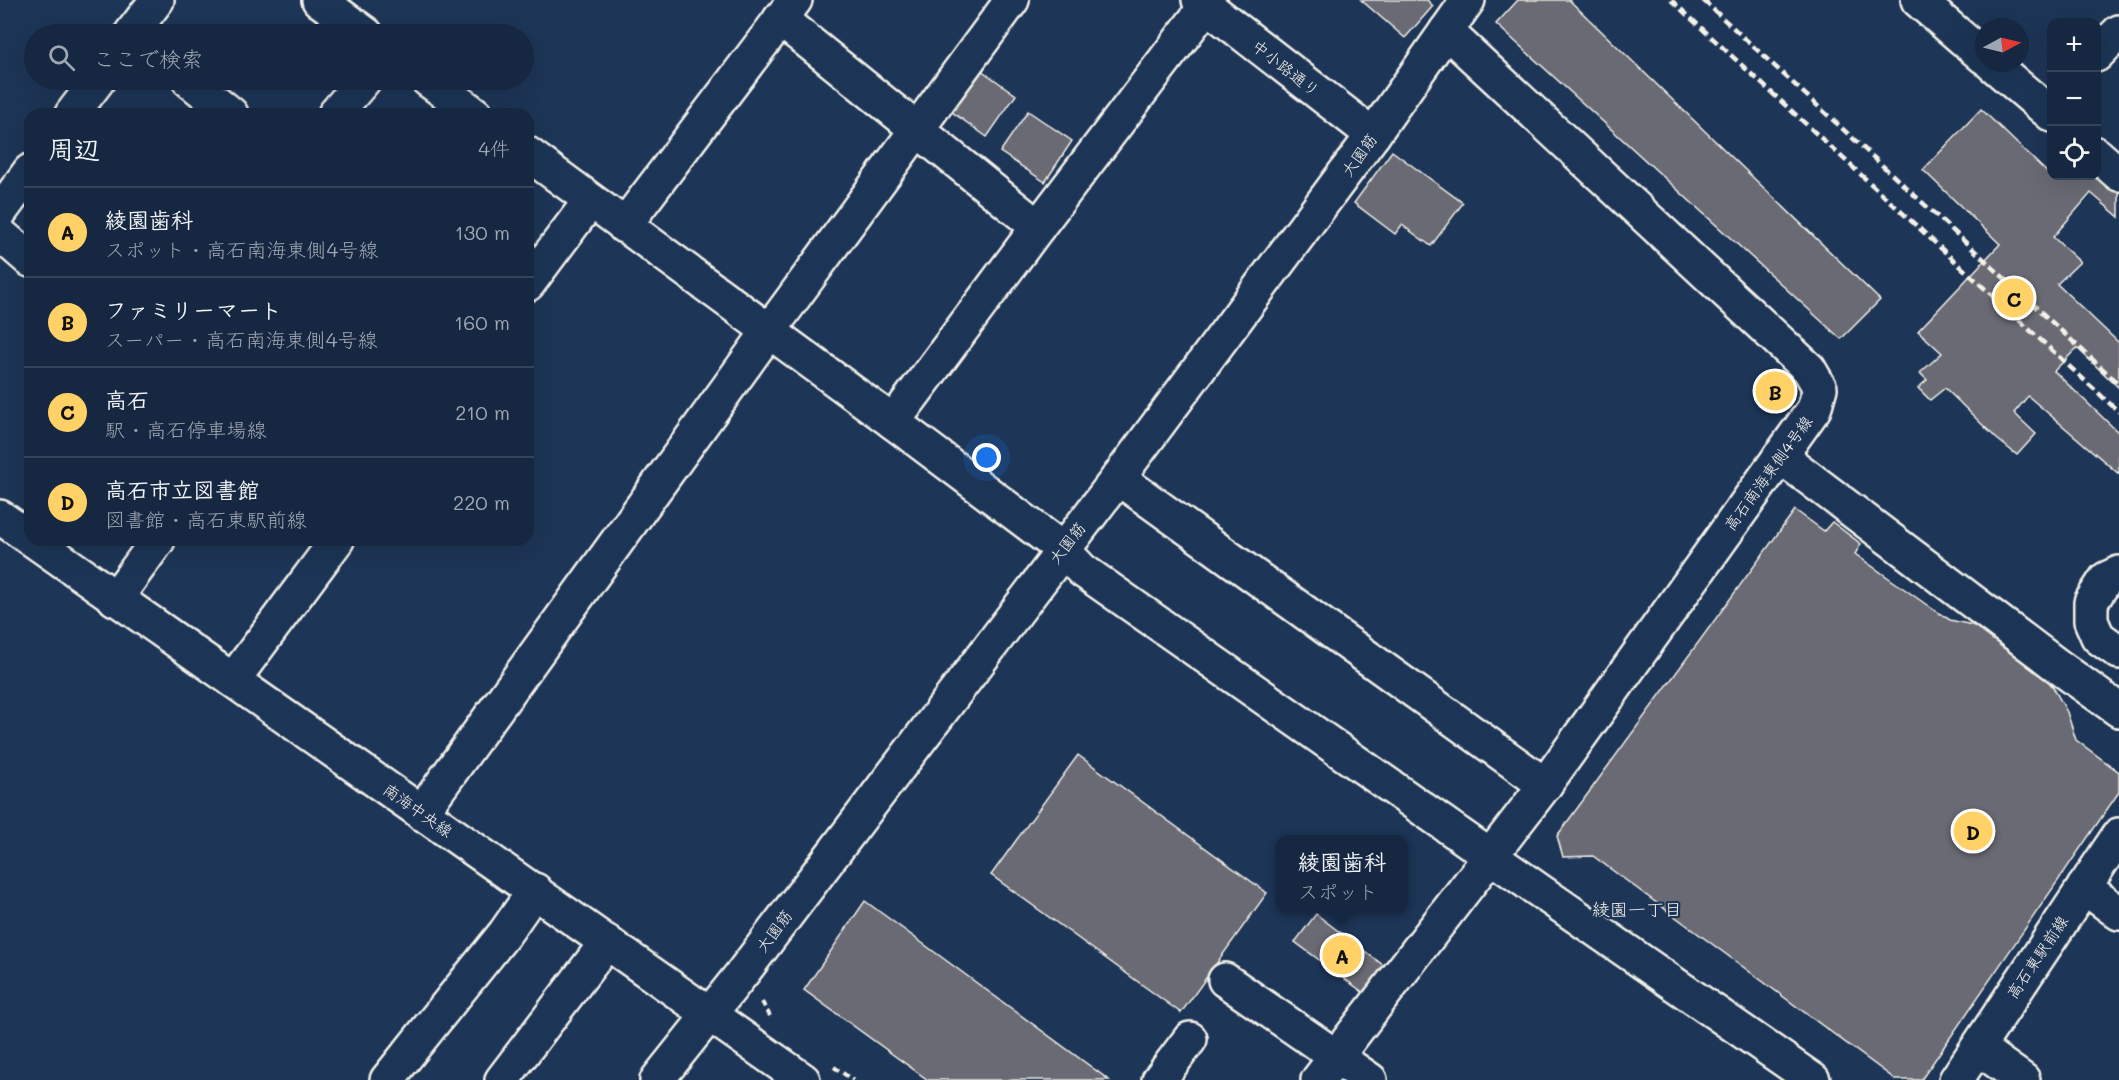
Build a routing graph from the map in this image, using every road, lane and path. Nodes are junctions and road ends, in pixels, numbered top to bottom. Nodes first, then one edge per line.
1 (157, 0) edge
2 (319, 0) edge
3 (1012, 0) edge
4 (1468, 0) edge
5 (1918, 0) edge
6 (1202, 3) edge
7 (788, 10) edge
8 (140, 24) edge
9 (352, 24) edge
10 (1446, 31) junction
11 (2119, 32) edge
12 (1975, 49) edge
13 (2101, 51) edge
14 (2003, 72) edge
15 (90, 90) edge
16 (201, 90) edge
17 (355, 90) edge
18 (442, 90) edge
19 (2047, 106) edge
20 (77, 108) edge
21 (224, 108) edge
22 (340, 108) edge
23 (467, 108) edge
24 (917, 130) junction
25 (1373, 135) junction
26 (2101, 158) edge
27 (534, 159) edge
28 (2119, 174) edge
29 (24, 179) edge
30 (590, 201) junction
31 (0, 212) edge
32 (624, 226) junction
33 (1038, 227) junction
34 (0, 234) edge
35 (24, 255) edge
36 (534, 276) edge
37 (769, 331) junction
38 (893, 422) junction
39 (1780, 456) junction
40 (1118, 478) junction
41 (44, 546) edge
42 (154, 546) edge
43 (333, 546) edge
44 (1062, 549) junction
45 (2119, 573) edge
46 (115, 599) junction
47 (2119, 652) edge
48 (233, 680) junction
49 (2119, 710) edge
50 (1545, 785) junction
51 (421, 813) junction
52 (2119, 835) edge
53 (1490, 856) junction
54 (2084, 888) junction
55 (535, 890) junction
56 (2119, 914) edge
57 (607, 942) junction
58 (1226, 980) dead end
59 (708, 1014) junction
60 (1190, 1039) dead end
61 (1977, 1048) junction
62 (1327, 1068) edge
63 (387, 1080) edge
64 (502, 1080) edge
65 (657, 1080) edge
66 (803, 1080) edge
67 (1159, 1080) edge
68 (1370, 1080) edge
69 (1813, 1080) edge
70 (1956, 1080) edge
71 (2023, 1080) edge

1 - 8 street
2 - 9 street
3 - 24 street
4 - 10 street, 大園筋
5 - 12 street
6 - 25 street, 中小路通り
6 - 33 street
7 - 24 street
7 - 32 street
10 - 25 street, 大園筋
10 - 39 street, 高石南海東側4号線
11 - 13 street
14 - 19 street
15 - 20 street
16 - 21 street
17 - 22 street
18 - 23 street
24 - 33 street
24 - 37 street
25 - 40 street, 大園筋
26 - 28 street
27 - 30 street
29 - 31 street
30 - 32 street
30 - 36 street
32 - 37 street
33 - 38 street
34 - 35 street
37 - 38 street
37 - 51 street
38 - 44 street
39 - 49 street
39 - 50 street, 高石南海東側4号線
40 - 44 street, 大園筋
40 - 50 street
41 - 46 street, 南海中央線
42 - 46 street
43 - 48 street
44 - 53 street
44 - 59 street, 大園筋
45 - 47 street
46 - 48 street, 南海中央線
48 - 51 street, 南海中央線
50 - 53 street, 高石南海東側4号線
51 - 55 street, 南海中央線
52 - 54 street, 高石東駅前線
53 - 62 street, 高石南海東側4号線
53 - 69 street
54 - 56 street
54 - 61 street, 高石東駅前線
55 - 57 street, 南海中央線
55 - 63 street
57 - 59 street, 南海中央線
57 - 64 street
58 - 62 street
59 - 65 street, 大園筋
59 - 66 street, 南海中央線
60 - 67 street
61 - 70 street, 高石東駅前線
61 - 71 street
62 - 68 street

